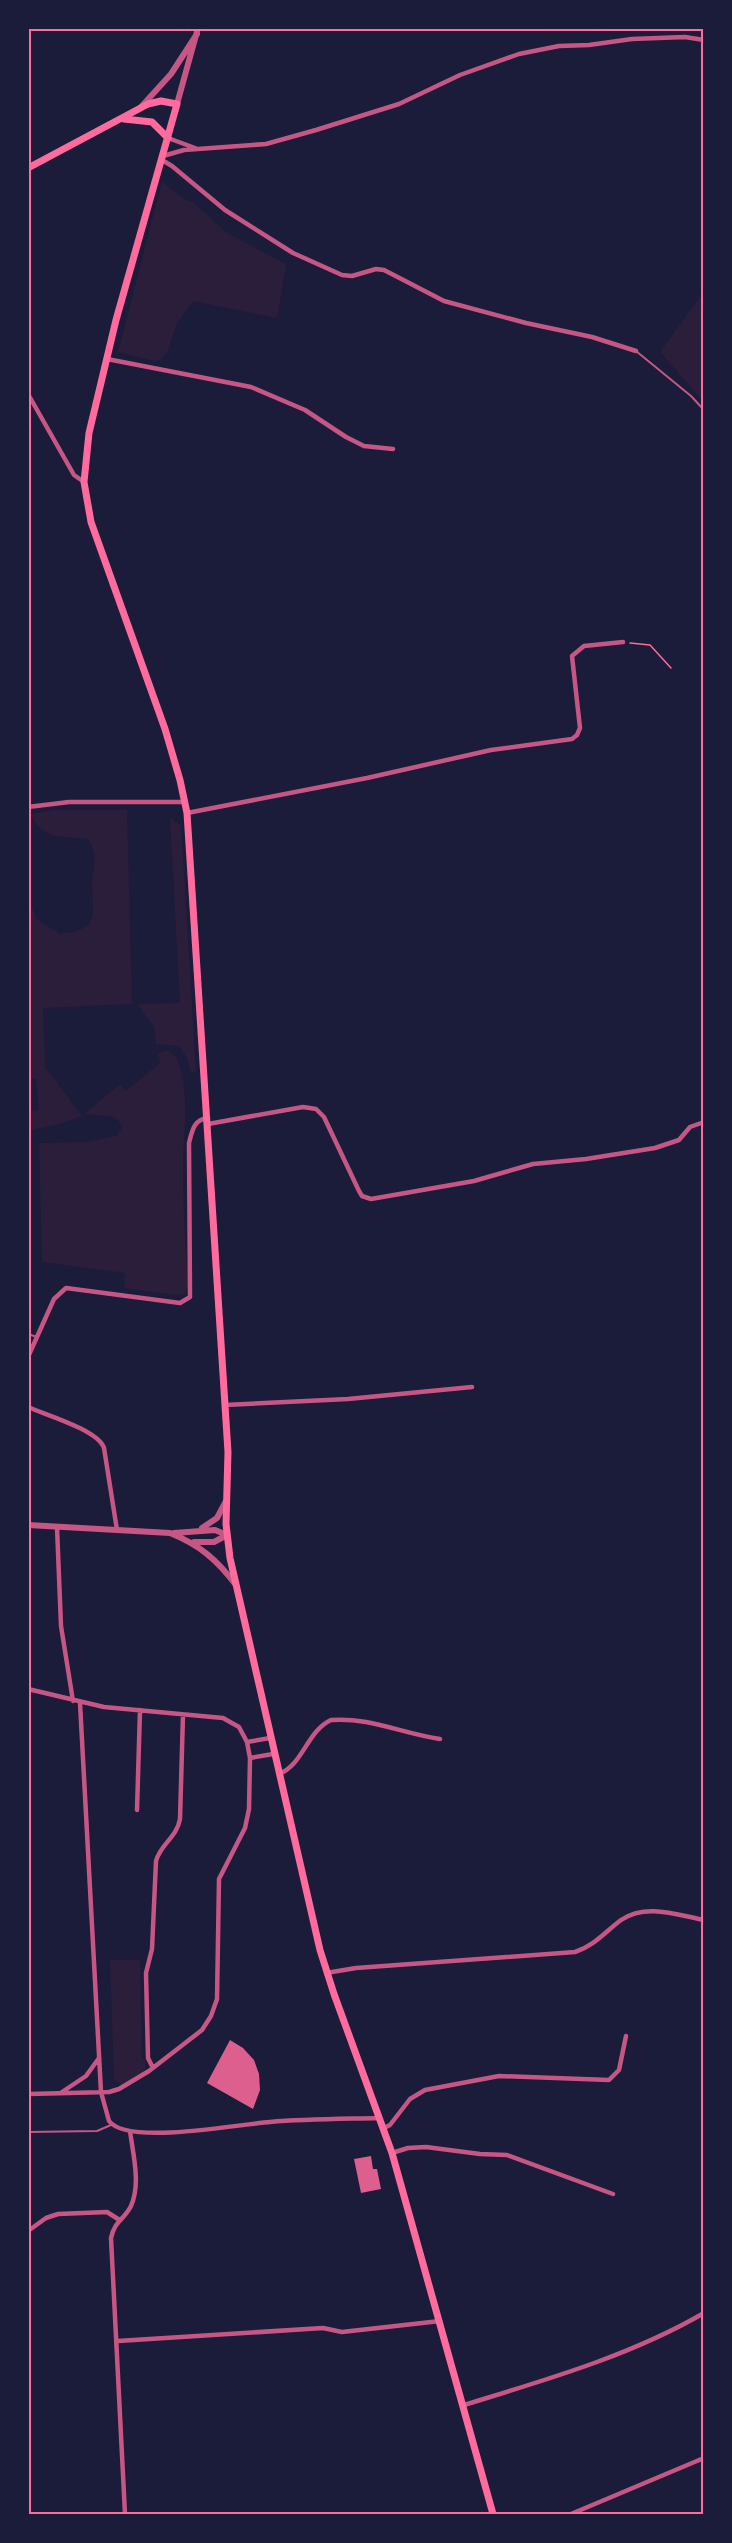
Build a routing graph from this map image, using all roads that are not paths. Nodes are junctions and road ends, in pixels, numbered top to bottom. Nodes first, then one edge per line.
1 (197, 31) edge
2 (704, 40) edge
3 (177, 104) junction
4 (137, 111) junction
5 (124, 119) junction
6 (167, 142) junction
7 (198, 149) junction
8 (179, 151) junction
9 (162, 158) junction
10 (28, 168) edge
11 (636, 351) joint
12 (107, 359) junction
13 (28, 394) edge
14 (704, 410) edge
15 (393, 449) dead end
16 (84, 482) junction
17 (623, 642) road end
18 (185, 802) junction
19 (28, 807) edge
20 (187, 813) junction
21 (208, 1121) junction
22 (704, 1122) edge
23 (28, 1334) edge
24 (37, 1337) junction
25 (28, 1357) edge
26 (472, 1387) dead end
27 (225, 1405) junction
28 (28, 1407) edge
29 (226, 1501) junction
30 (28, 1525) edge
31 (57, 1527) junction
32 (117, 1530) junction
33 (195, 1531) junction
34 (170, 1533) junction
35 (227, 1535) junction
36 (188, 1540) junction
37 (237, 1586) junction
38 (28, 1689) edge
39 (73, 1701) junction
40 (80, 1703) junction
41 (140, 1710) junction
42 (183, 1715) junction
43 (270, 1738) junction
44 (440, 1739) dead end
45 (247, 1742) junction
46 (273, 1754) junction
47 (250, 1758) junction
48 (279, 1774) junction
49 (137, 1810) dead end
50 (704, 1920) edge
51 (327, 1973) junction
52 (626, 2036) dead end
53 (100, 2057) junction
54 (153, 2068) junction
55 (101, 2092) junction
56 (60, 2093) junction
57 (28, 2094) edge
58 (380, 2118) junction
59 (111, 2124) junction
60 (384, 2128) junction
61 (130, 2131) junction
62 (28, 2132) edge
63 (392, 2153) junction
64 (613, 2194) dead end
65 (118, 2219) junction
66 (28, 2231) edge
67 (704, 2313) edge
68 (440, 2321) junction
69 (118, 2341) junction
70 (464, 2405) junction
71 (704, 2458) edge
72 (125, 2514) edge
73 (493, 2514) edge
74 (571, 2514) edge

1 - 3 street
1 - 4 street
2 - 7 street
3 - 4 main road
3 - 6 main road
4 - 5 main road
5 - 6 main road
5 - 10 main road
6 - 7 street
6 - 8 street
6 - 9 main road
7 - 8 street
8 - 9 street
9 - 11 street
9 - 12 main road
11 - 14 lane
12 - 15 street
12 - 16 main road
13 - 16 street
16 - 18 main road
17 - 20 street
18 - 19 street
18 - 20 main road
20 - 21 main road
21 - 22 street
21 - 24 street
21 - 27 main road
23 - 24 lane
24 - 25 street
26 - 27 street
27 - 29 main road
28 - 32 street
29 - 33 street
29 - 35 main road
30 - 31 street
31 - 32 street
31 - 39 street
32 - 34 street
33 - 34 street
33 - 35 street
34 - 36 street
35 - 36 street
35 - 37 main road
36 - 37 street
37 - 43 main road
38 - 39 street
39 - 40 street
40 - 41 street
40 - 53 street
41 - 42 street
41 - 49 street
42 - 45 street
42 - 54 street
43 - 45 street
43 - 46 main road
44 - 48 street
45 - 47 street
46 - 47 street
46 - 48 main road
47 - 54 street
48 - 51 main road
50 - 51 street
51 - 58 main road
52 - 60 street
53 - 55 street
53 - 56 street
54 - 55 street
55 - 56 street
55 - 59 street
56 - 57 street
58 - 60 main road
58 - 61 street
59 - 61 street
59 - 62 lane
60 - 63 main road
61 - 65 street
63 - 64 street
63 - 68 main road
65 - 66 street
65 - 69 street
67 - 70 street
68 - 69 street
68 - 70 main road
69 - 72 street
70 - 73 main road
71 - 74 street

